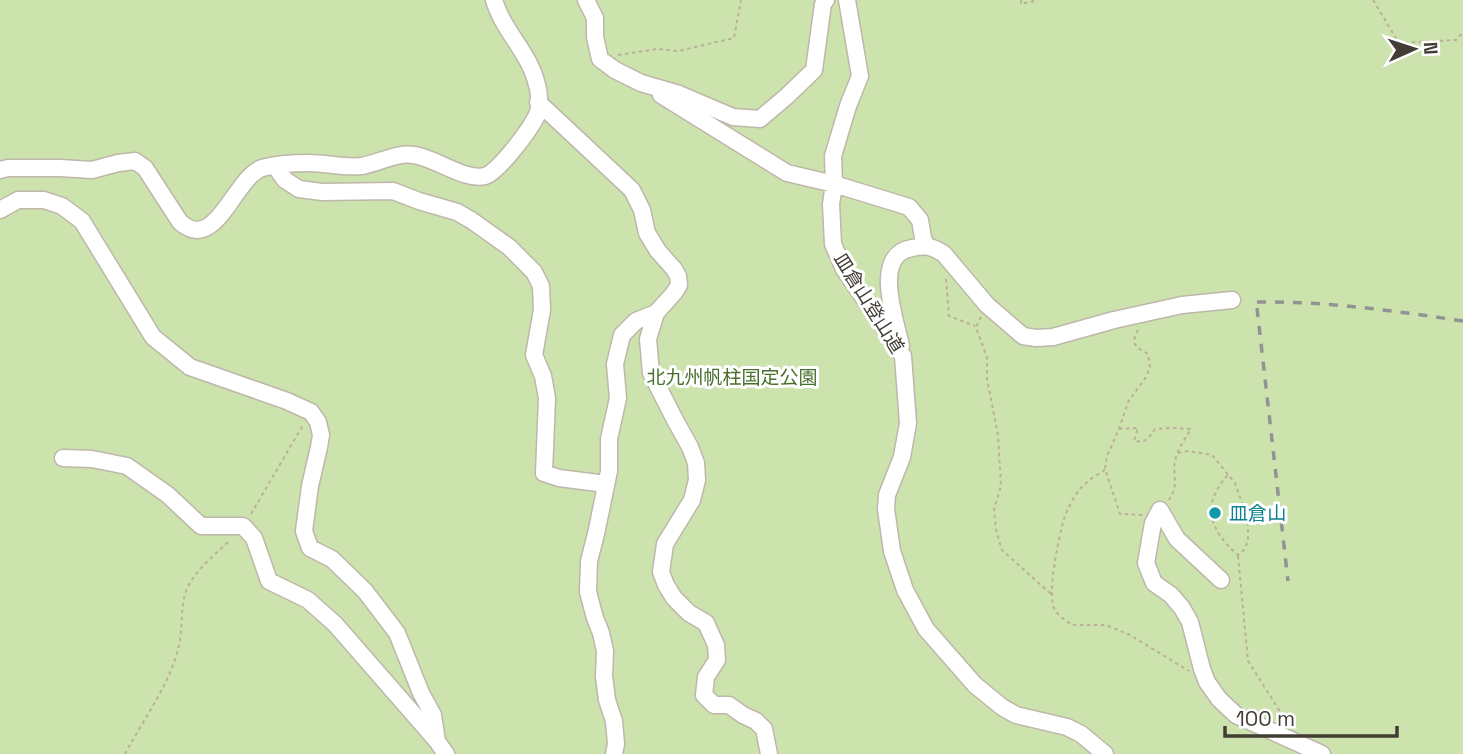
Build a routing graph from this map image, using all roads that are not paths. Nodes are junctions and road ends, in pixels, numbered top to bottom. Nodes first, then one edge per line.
1 (494, 0) edge
2 (586, 0) edge
3 (826, 0) edge
4 (847, 0) edge
5 (641, 83) junction
6 (538, 102) junction
7 (275, 166) junction
8 (0, 170) edge
9 (834, 184) junction
10 (0, 210) edge
11 (926, 245) junction
12 (1232, 300) dead end
13 (656, 313) junction
14 (903, 356) junction
15 (64, 458) dead end
16 (606, 484) junction
17 (1221, 580) dead end
18 (441, 747) edge
19 (614, 754) edge
20 (769, 754) edge
21 (1105, 754) edge
22 (1322, 754) edge

1 - 6 street
2 - 5 street
3 - 5 street
4 - 9 street, 皿倉山登山道
5 - 9 street
6 - 7 street
6 - 13 street
7 - 8 street
7 - 16 street
9 - 11 street
9 - 14 street, 皿倉山登山道
10 - 18 street
11 - 12 street
11 - 14 street
13 - 16 street
13 - 20 street
14 - 21 street, 皿倉山登山道
15 - 18 street
16 - 19 street
17 - 22 street

